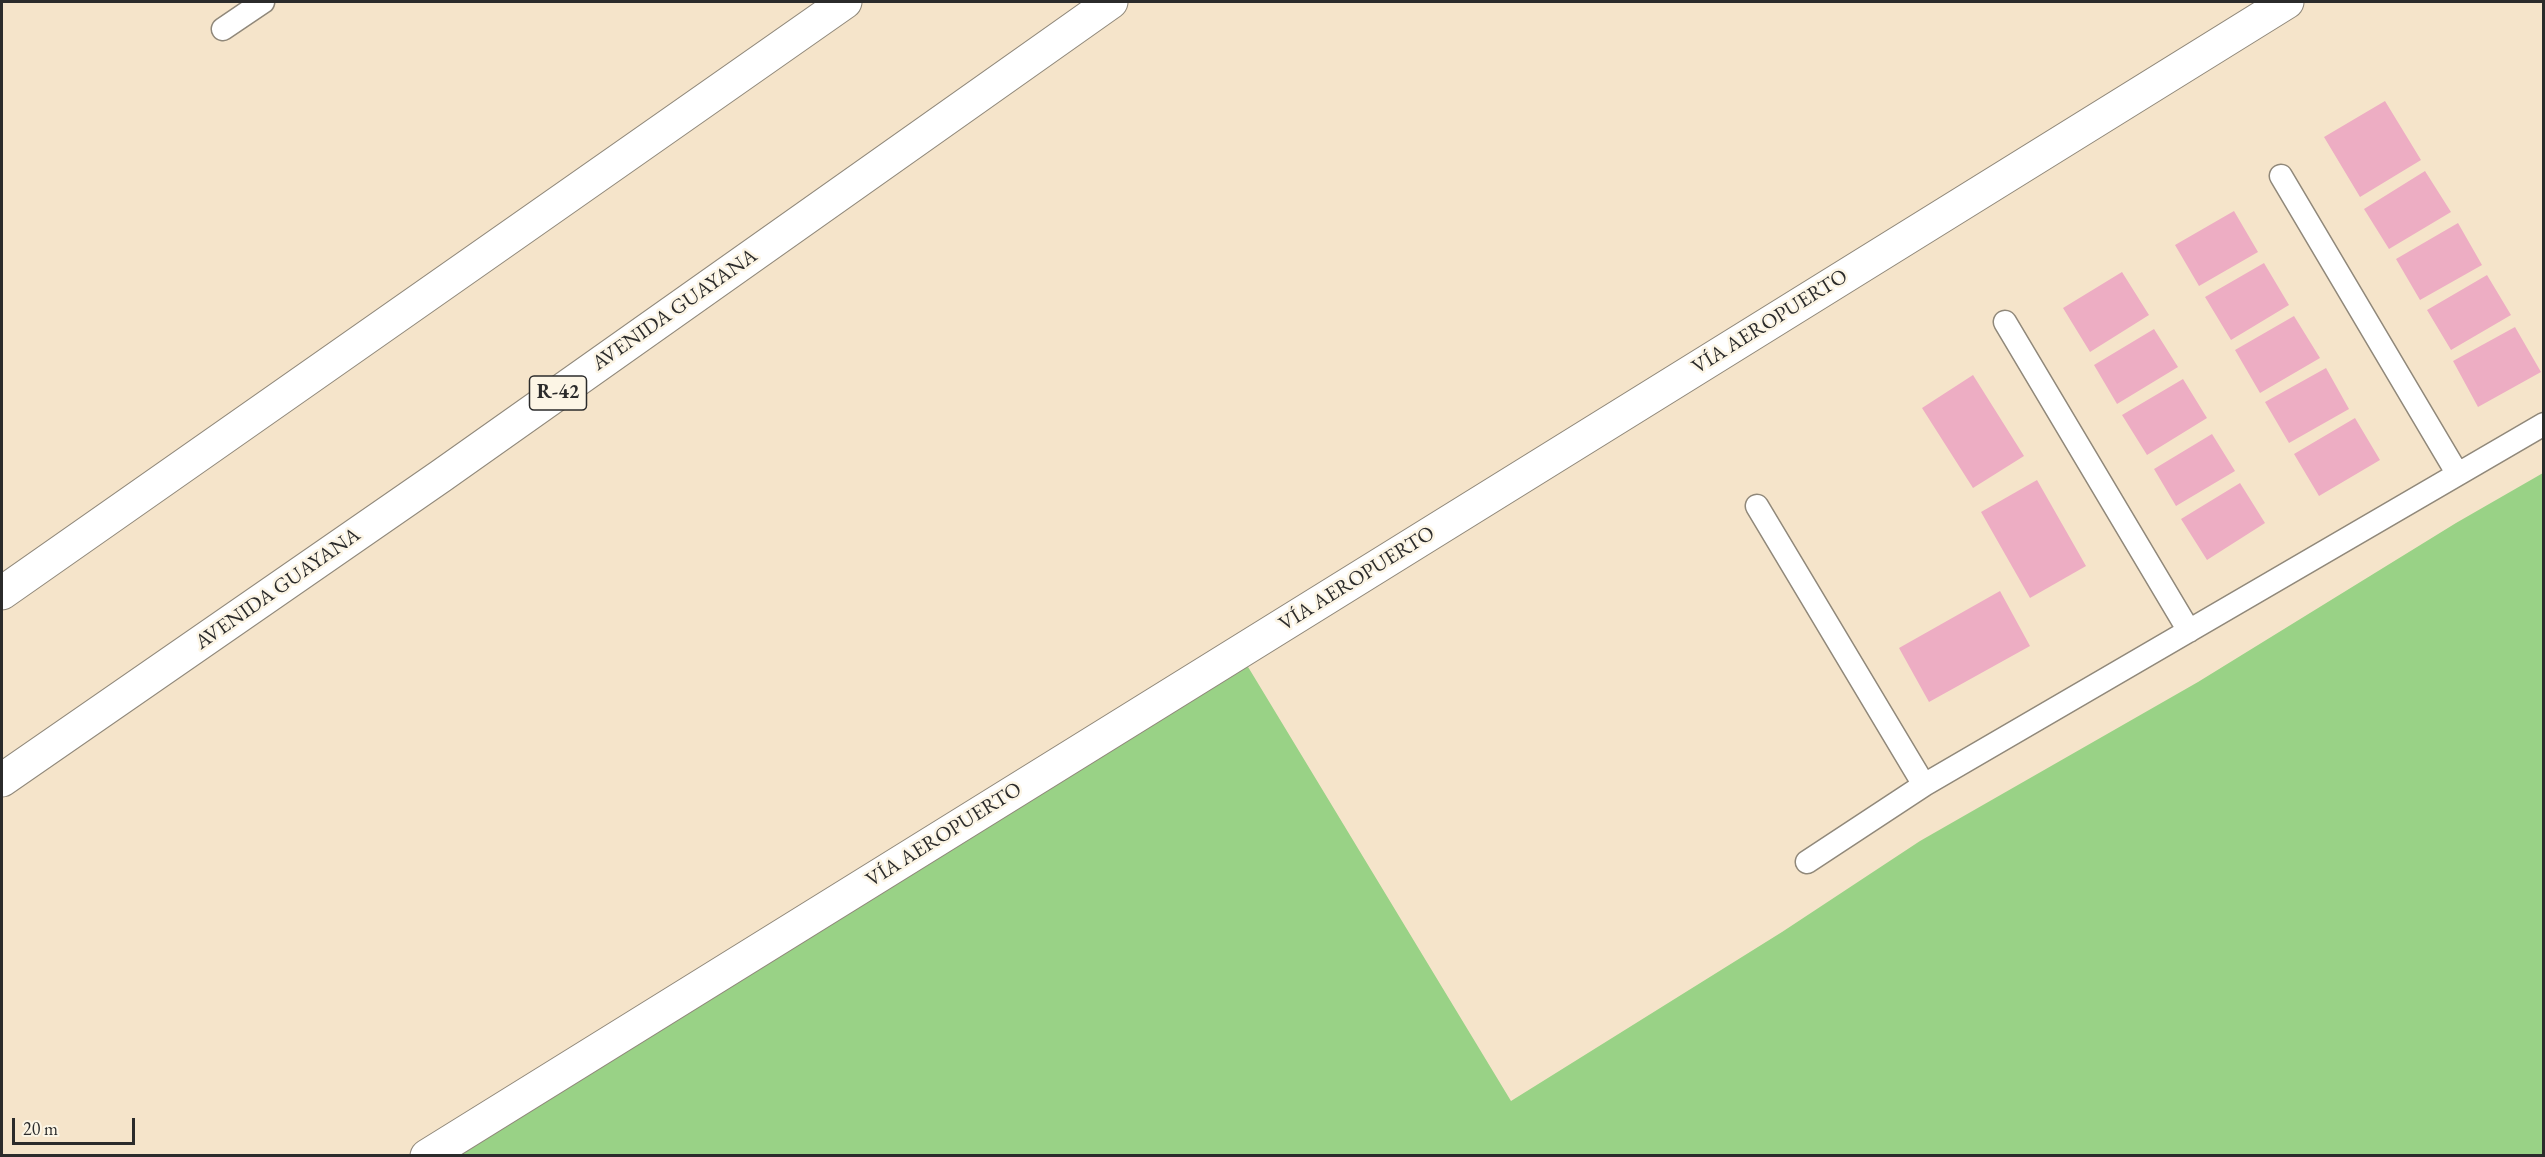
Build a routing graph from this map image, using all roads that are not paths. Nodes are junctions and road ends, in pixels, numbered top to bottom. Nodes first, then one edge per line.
1 (263, 2) edge
2 (845, 2) edge
3 (1111, 2) edge
4 (2288, 2) edge
5 (223, 29) dead end
6 (2281, 176) dead end
7 (2005, 321) dead end
8 (2544, 424) edge
9 (2457, 473) junction
10 (1757, 506) dead end
11 (2, 593) edge
12 (2189, 631) junction
13 (2, 780) edge
14 (1923, 786) junction
15 (1806, 862) dead end
16 (427, 1155) edge

1 - 5 lane
2 - 11 main road
3 - 13 main road, AVENIDA GUAYANA / R-42
4 - 16 main road, VÍA AEROPUERTO
6 - 9 lane
7 - 12 lane
8 - 9 lane
9 - 12 lane
10 - 14 lane
12 - 14 lane
14 - 15 lane

